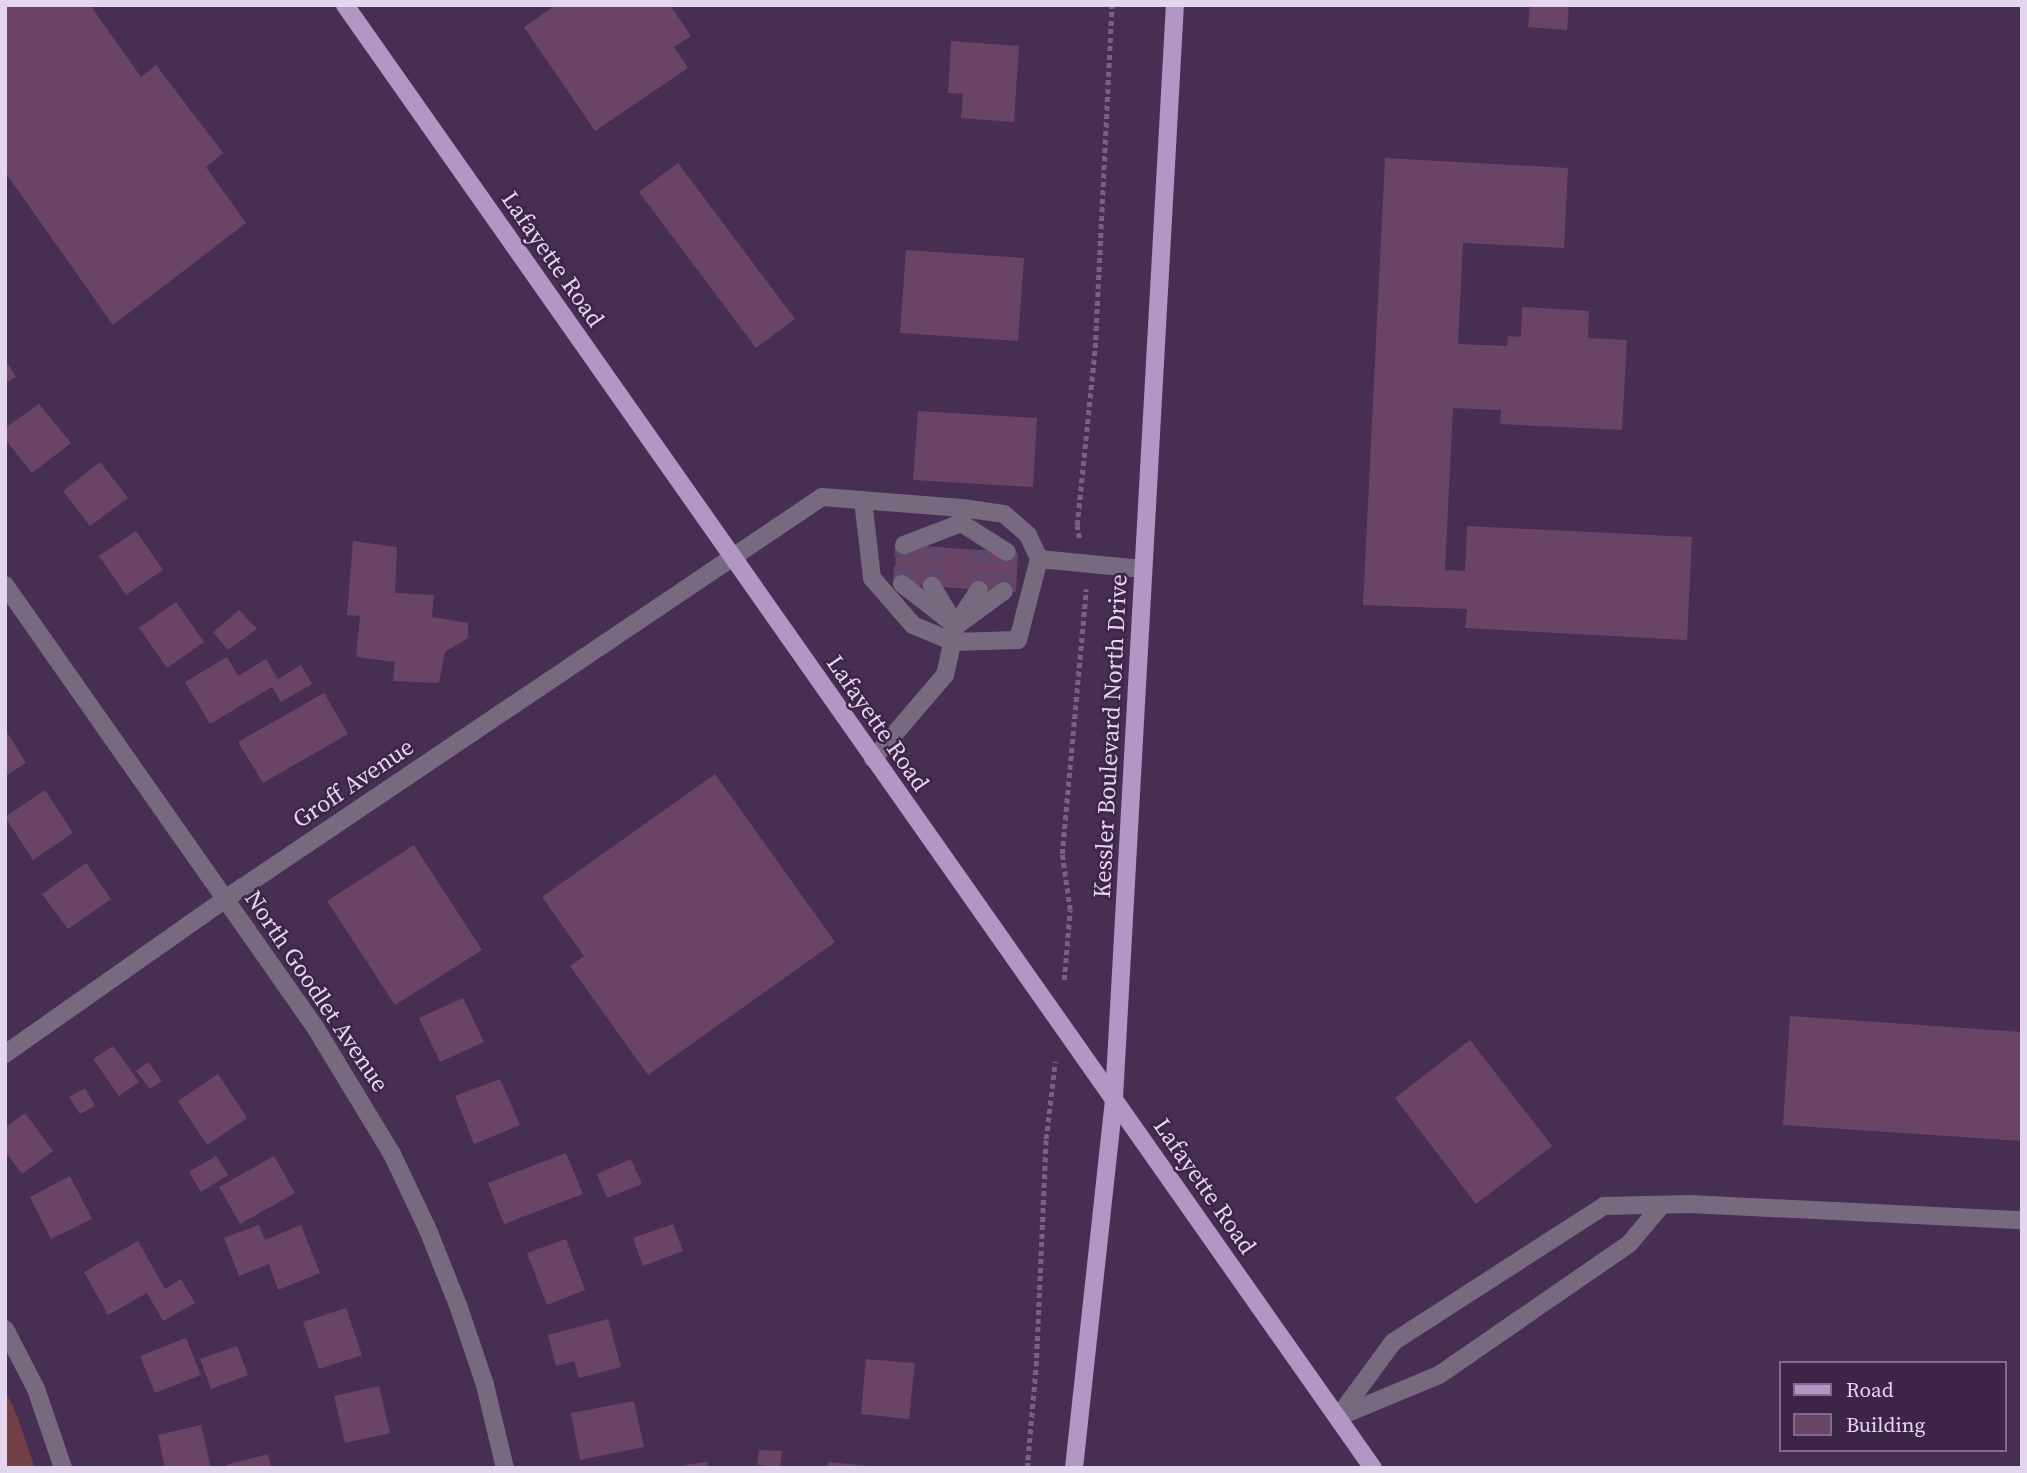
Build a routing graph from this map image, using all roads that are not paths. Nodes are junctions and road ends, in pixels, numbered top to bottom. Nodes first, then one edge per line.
1 (345, 5) edge
2 (1175, 5) edge
3 (863, 500) junction
4 (962, 516) junction
5 (904, 545) dead end
6 (934, 547) tunnel mouth
7 (982, 550) tunnel mouth
8 (1007, 552) dead end
9 (731, 556) junction
10 (1039, 559) junction
11 (1143, 569) junction
12 (5, 584) edge
13 (902, 584) dead end
14 (932, 586) tunnel mouth
15 (979, 590) tunnel mouth
16 (1004, 591) tunnel mouth
17 (954, 634) junction
18 (873, 759) junction
19 (226, 899) junction
20 (5, 1054) edge
21 (1114, 1098) junction
22 (1661, 1206) junction
23 (2022, 1220) edge
24 (5, 1329) edge
25 (1338, 1418) junction
26 (63, 1468) edge
27 (505, 1468) edge
28 (1074, 1468) edge
29 (1373, 1468) edge

1 - 9 main road, Lafayette Road
2 - 11 main road, Kessler Boulevard North Drive
3 - 4 street, Groff Avenue
3 - 9 street, Groff Avenue
3 - 17 street
4 - 5 street
4 - 6 street
4 - 7 street
4 - 8 street
4 - 10 street, Groff Avenue
9 - 18 main road, Lafayette Road
9 - 19 street, Groff Avenue
10 - 11 street
10 - 17 street
11 - 21 main road, Kessler Boulevard North Drive
12 - 19 street, North Goodlet Avenue
13 - 17 street
14 - 17 street
15 - 17 street
16 - 17 street
17 - 18 street
18 - 21 main road, Lafayette Road
19 - 20 street, Groff Avenue
19 - 27 street, North Goodlet Avenue
21 - 25 main road, Lafayette Road
21 - 28 main road, Kessler Boulevard North Drive
22 - 23 street
22 - 25 street
22 - 25 street
24 - 26 street
25 - 29 main road, Lafayette Road

